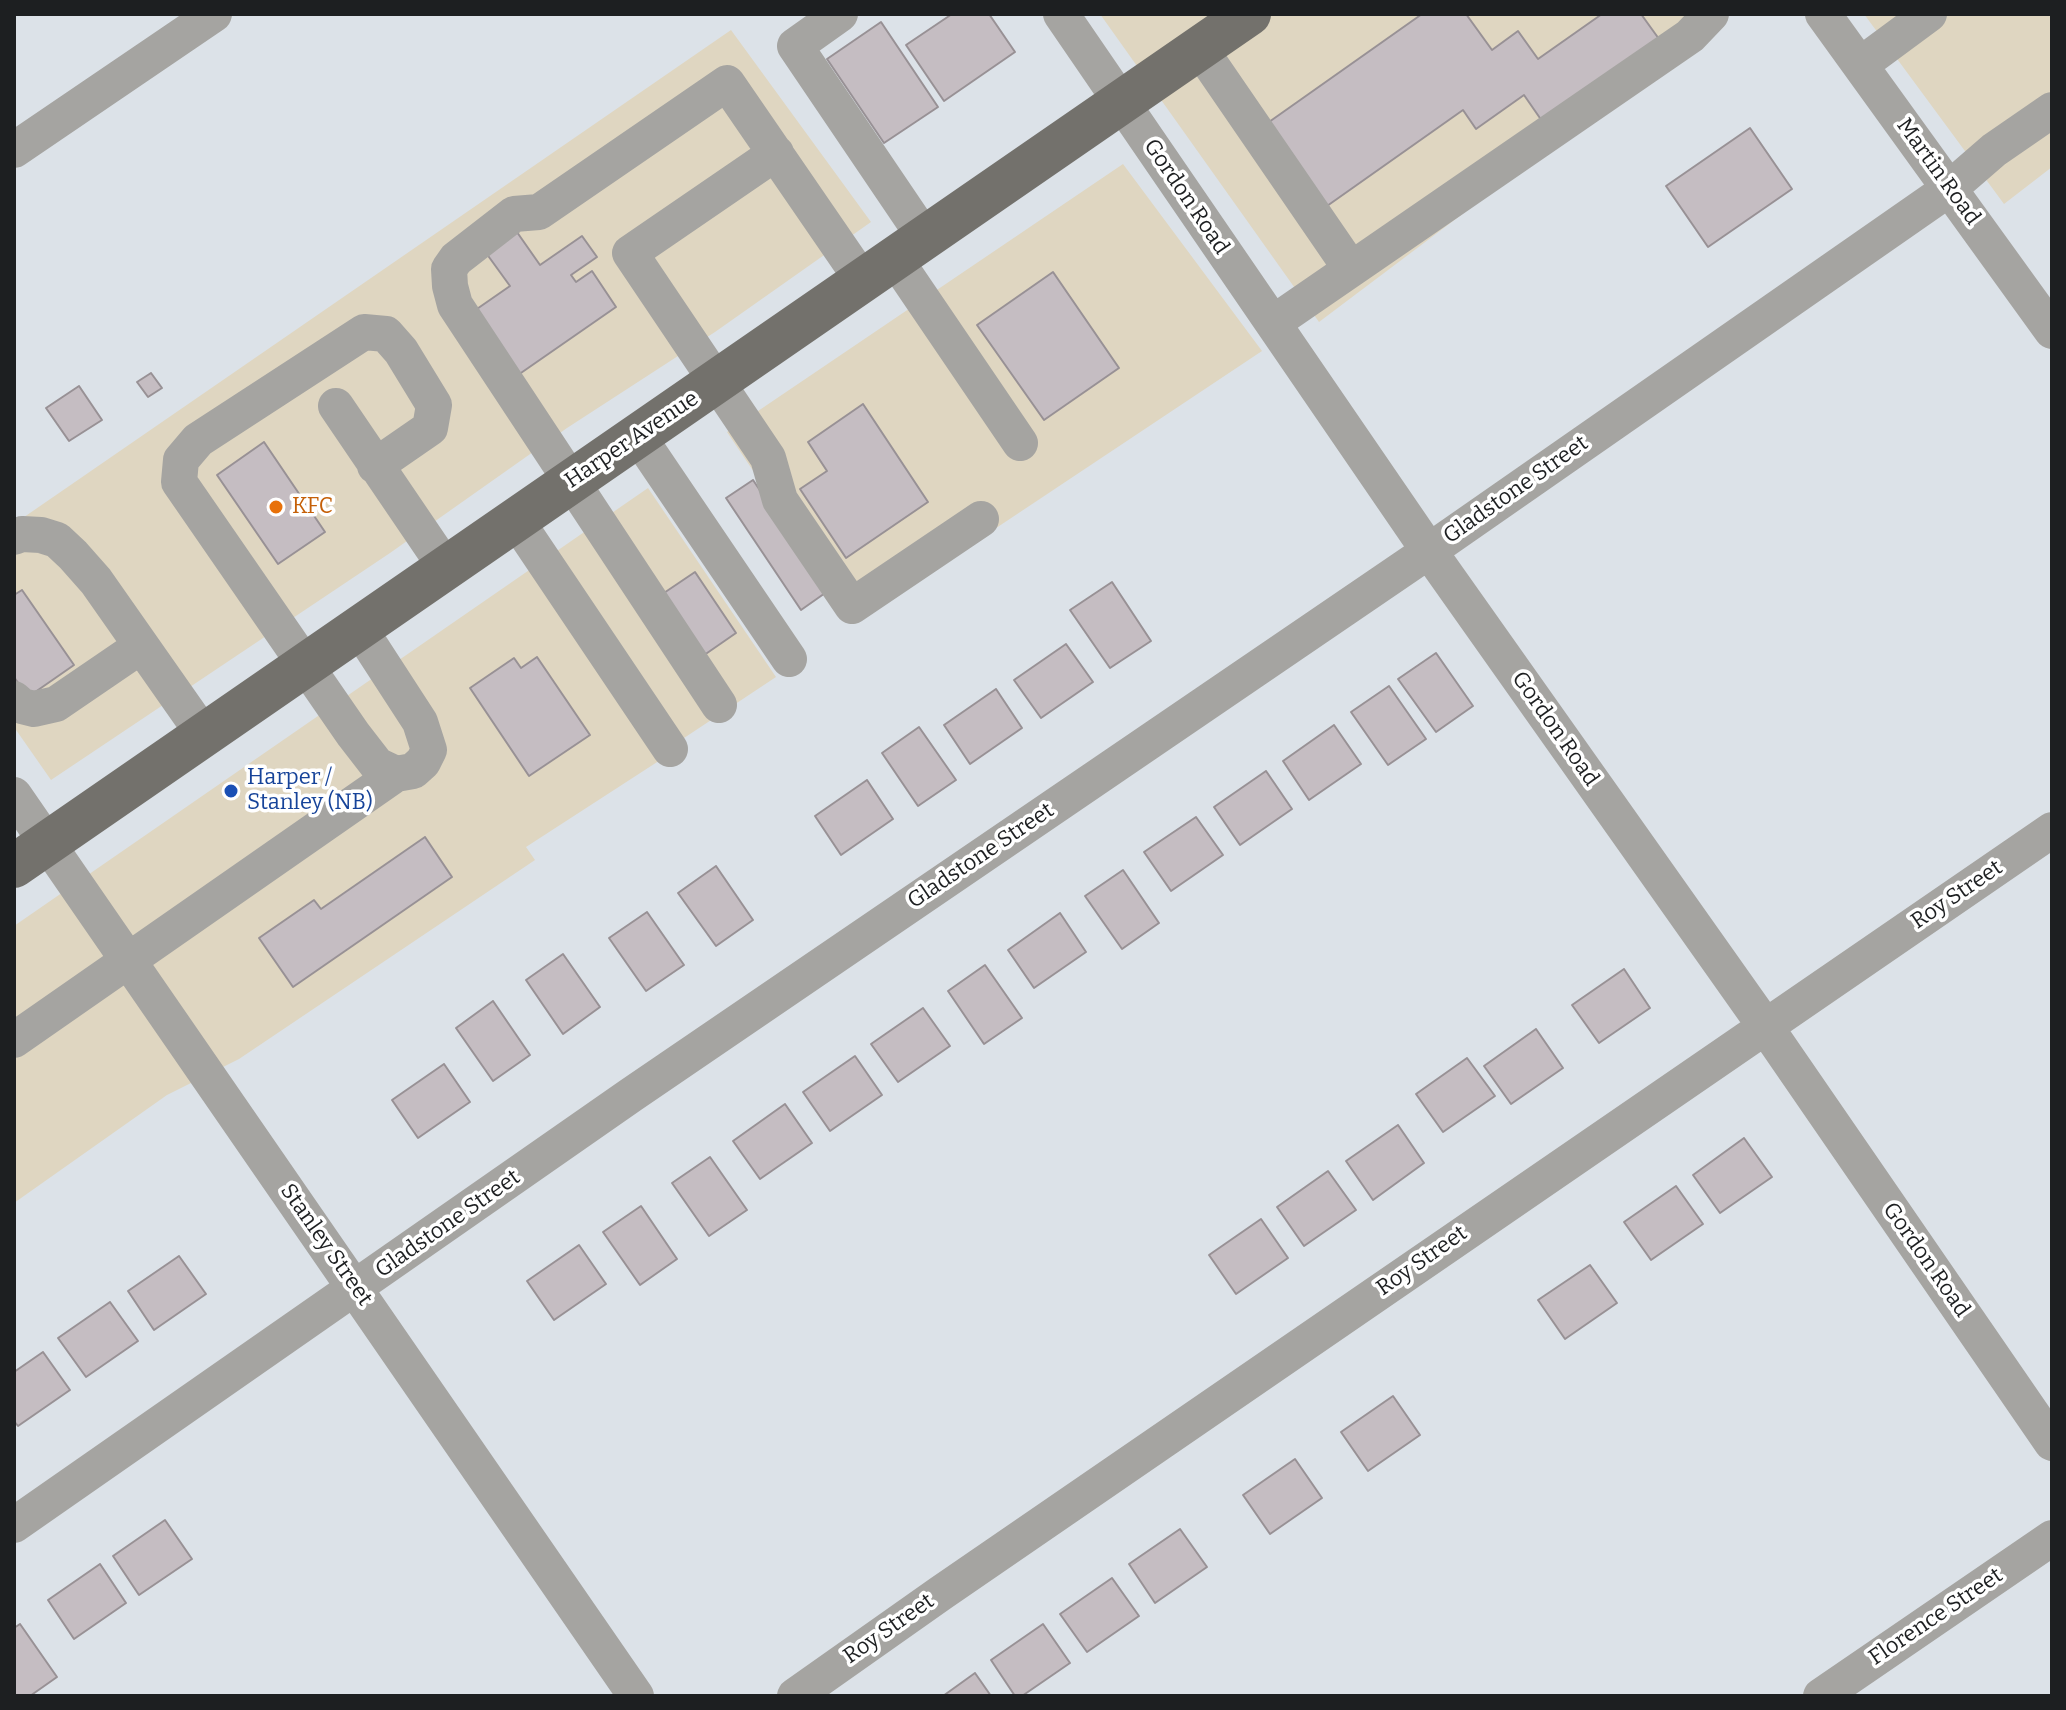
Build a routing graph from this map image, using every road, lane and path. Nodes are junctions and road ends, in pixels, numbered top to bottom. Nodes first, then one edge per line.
1 (214, 14) edge
2 (840, 14) edge
3 (1061, 14) edge
4 (1249, 14) edge
5 (1823, 14) edge
6 (1929, 14) edge
7 (1692, 21) edge
8 (1200, 49) junction
9 (1860, 65) junction
10 (1122, 103) junction
11 (2052, 110) edge
12 (14, 150) edge
13 (776, 153) junction
14 (1949, 189) junction
15 (894, 260) junction
16 (1351, 269) junction
17 (1273, 323) junction
18 (2052, 331) edge
19 (716, 383) junction
20 (336, 406) dead end
21 (638, 436) junction
22 (1020, 443) dead end
23 (375, 466) junction
24 (570, 483) junction
25 (981, 519) dead end
26 (516, 520) junction
27 (14, 537) edge
28 (1429, 551) junction
29 (446, 568) junction
30 (359, 628) junction
31 (141, 646) junction
32 (789, 659) dead end
33 (304, 666) junction
34 (14, 699) edge
35 (719, 705) dead end
36 (204, 735) junction
37 (670, 749) dead end
38 (396, 774) junction
39 (14, 795) edge
40 (2052, 830) edge
41 (30, 854) edge
42 (128, 959) junction
43 (1765, 1026) junction
44 (14, 1040) edge
45 (356, 1288) junction
46 (2052, 1443) edge
47 (14, 1525) edge
48 (2052, 1538) edge
49 (636, 1696) edge
50 (795, 1696) edge
51 (1821, 1696) edge

1 - 12 street
2 - 15 street
3 - 10 street, Gordon Road
4 - 8 main road, Harper Avenue
5 - 9 street, Martin Road
6 - 9 street
7 - 16 street
8 - 10 main road, Harper Avenue
8 - 16 street
9 - 14 street, Martin Road
10 - 15 main road, Harper Avenue
10 - 17 street, Gordon Road
11 - 14 street, Gladstone Street
13 - 15 street
13 - 19 street
13 - 24 street
14 - 18 street, Martin Road
14 - 28 street, Gladstone Street
15 - 19 main road, Harper Avenue
15 - 22 street
16 - 17 street
17 - 28 street, Gordon Road
19 - 21 main road, Harper Avenue
19 - 25 street
20 - 23 street
21 - 24 main road, Harper Avenue
21 - 32 street
23 - 29 street
23 - 33 street
24 - 26 main road, Harper Avenue
24 - 35 street
26 - 29 main road, Harper Avenue
26 - 37 street
27 - 31 street
28 - 43 street, Gordon Road
28 - 45 street, Gladstone Street
29 - 30 main road, Harper Avenue
30 - 33 main road, Harper Avenue
30 - 38 street
31 - 34 street
31 - 36 street
33 - 36 main road, Harper Avenue
33 - 38 street
36 - 41 main road, Harper Avenue
38 - 42 street
39 - 41 street, Stanley Street
40 - 43 street, Roy Street
41 - 42 street, Stanley Street
42 - 44 street
42 - 45 street, Stanley Street
43 - 46 street, Gordon Road
43 - 50 street, Roy Street
45 - 47 street, Gladstone Street
45 - 49 street, Stanley Street
48 - 51 street, Florence Street

